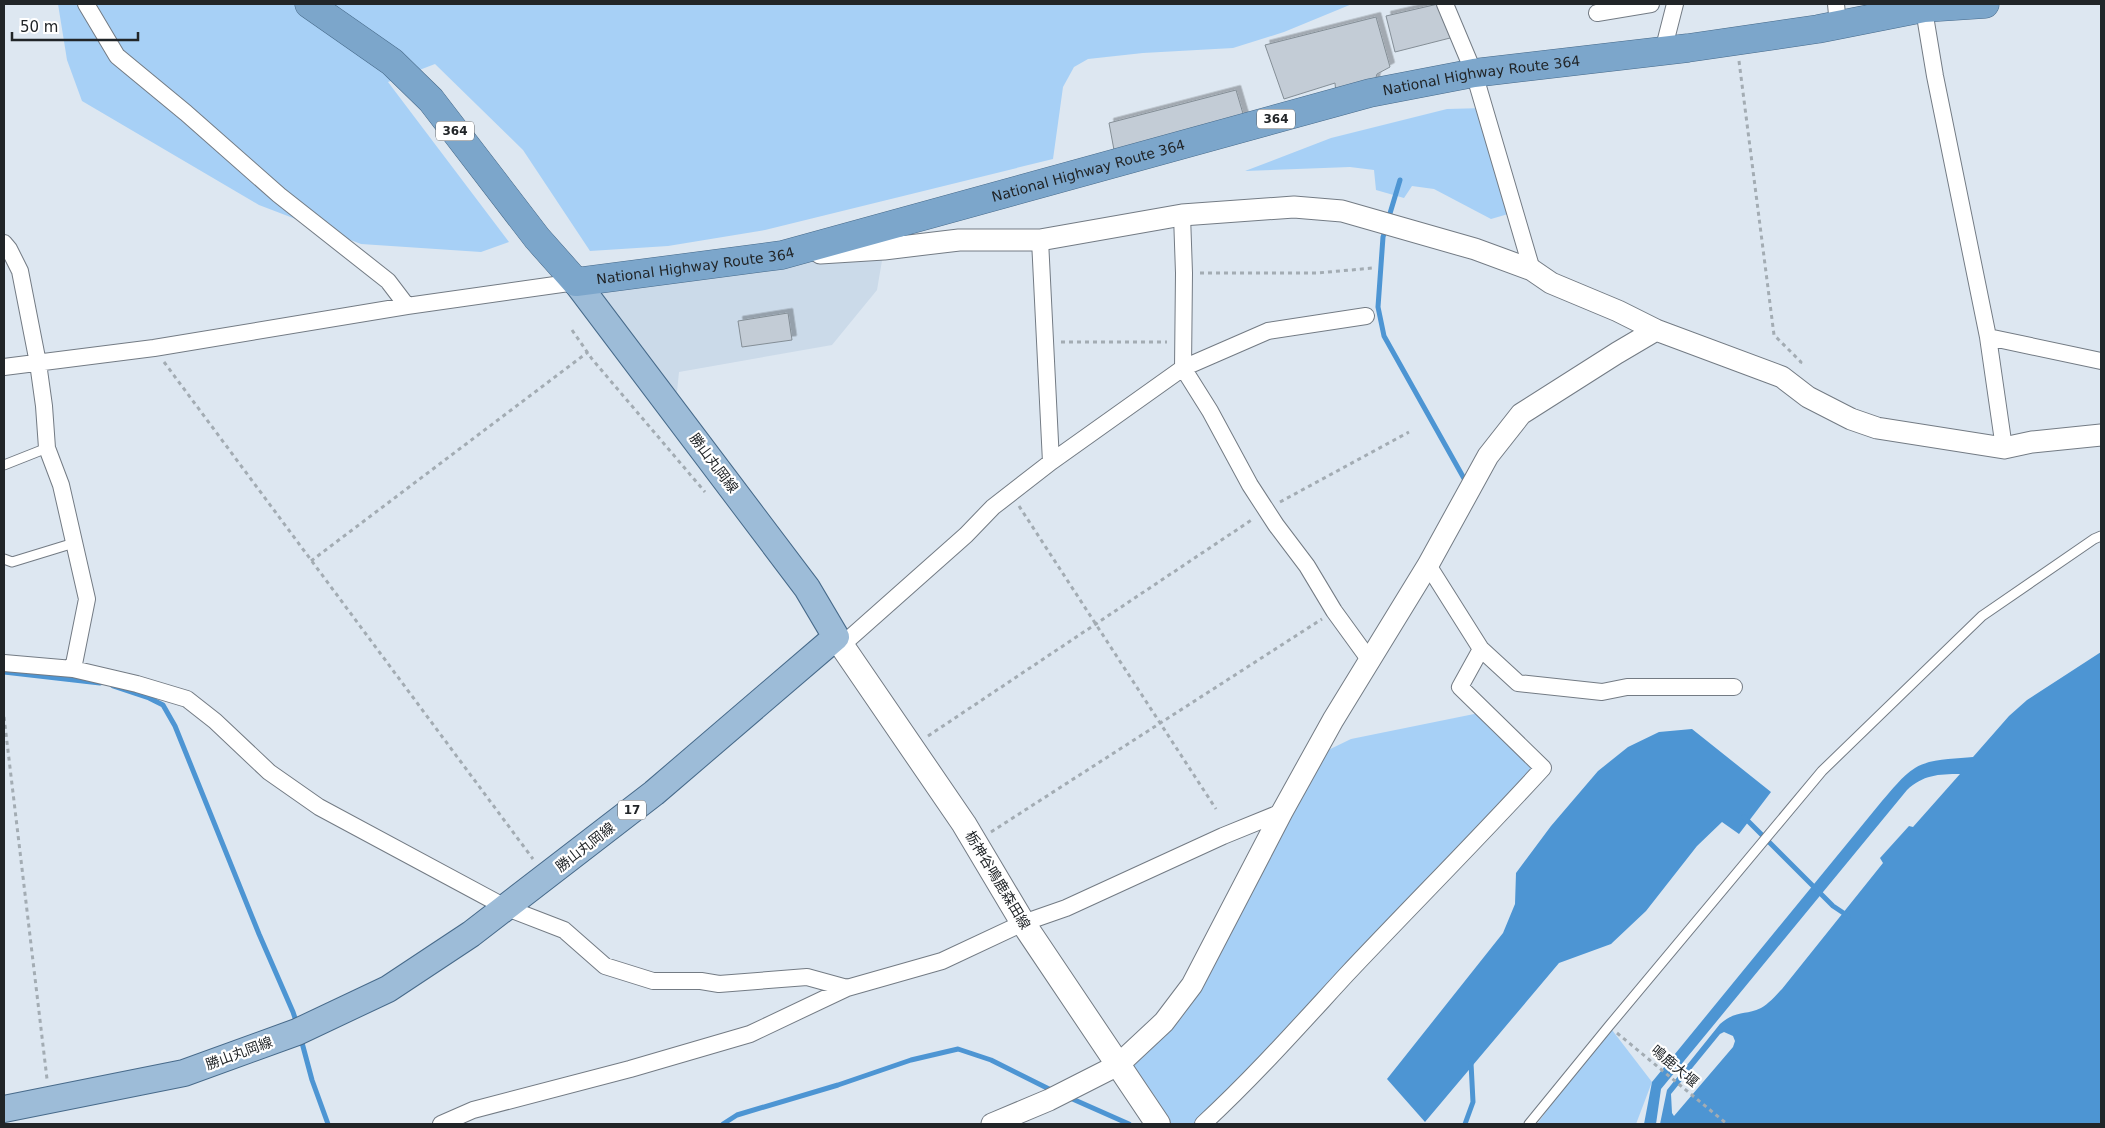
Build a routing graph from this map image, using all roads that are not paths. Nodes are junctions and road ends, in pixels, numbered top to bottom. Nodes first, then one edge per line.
1 (86, 4) edge
2 (309, 4) edge
3 (1445, 4) edge
4 (1651, 4) edge
5 (1675, 4) edge
6 (1985, 4) edge
7 (1924, 6) edge
8 (1597, 13) dead end
9 (1837, 14) edge
10 (1663, 51) junction
11 (1474, 73) junction
12 (1182, 215) junction
13 (1040, 240) junction
14 (4, 243) edge
15 (782, 255) junction
16 (1532, 270) junction
17 (576, 282) junction
18 (407, 306) junction
19 (1366, 316) dead end
20 (1656, 330) junction
21 (1988, 336) junction
22 (2101, 361) edge
23 (38, 363) junction
24 (4, 368) edge
25 (1183, 368) junction
26 (2101, 435) edge
27 (47, 448) junction
28 (2004, 448) junction
29 (1051, 462) junction
30 (4, 465) edge
31 (2101, 536) edge
32 (74, 543) junction
33 (4, 558) edge
34 (1428, 565) junction
35 (839, 641) junction
36 (1481, 649) junction
37 (1371, 662) junction
38 (4, 663) edge
39 (73, 669) junction
40 (1734, 687) dead end
41 (1282, 812) junction
42 (507, 908) junction
43 (1023, 923) junction
44 (847, 988) junction
45 (1118, 1064) junction
46 (4, 1109) edge
47 (441, 1124) edge
48 (992, 1124) edge
49 (1158, 1124) edge
50 (1203, 1124) edge
51 (1529, 1124) edge

1 - 18 street
2 - 17 highway, National Highway Route 364 / 364
3 - 11 street
4 - 8 street
5 - 10 street
6 - 7 highway, National Highway Route 364 / 364
7 - 9 highway, National Highway Route 364 / 364
7 - 21 street
9 - 10 highway, National Highway Route 364 / 364
10 - 11 highway, National Highway Route 364 / 364
11 - 15 highway, National Highway Route 364 / 364
11 - 16 street
12 - 13 street
12 - 16 street
12 - 25 street
13 - 15 street
13 - 29 street
14 - 23 street
15 - 17 highway, National Highway Route 364 / 364
16 - 20 street
17 - 18 street
17 - 35 main road, 勝山丸岡線
18 - 23 street
19 - 25 street
20 - 28 street
20 - 34 street
21 - 22 street
21 - 28 street
23 - 24 street
23 - 27 street
25 - 29 street
25 - 37 street
26 - 28 street
27 - 30 lane
27 - 32 street
29 - 35 street
31 - 51 lane
32 - 33 lane
32 - 39 street
34 - 36 street
34 - 37 street
35 - 42 main road, 勝山丸岡線 / 17
35 - 43 main road, 栃神谷鳴鹿森田線
36 - 40 street
36 - 50 street
37 - 41 street
38 - 39 street
39 - 42 street
41 - 43 street
41 - 45 street
42 - 44 street
42 - 46 main road, 勝山丸岡線 / 17
43 - 44 street
43 - 45 main road, 栃神谷鳴鹿森田線
44 - 47 street
45 - 48 street
45 - 49 main road, 栃神谷鳴鹿森田線

